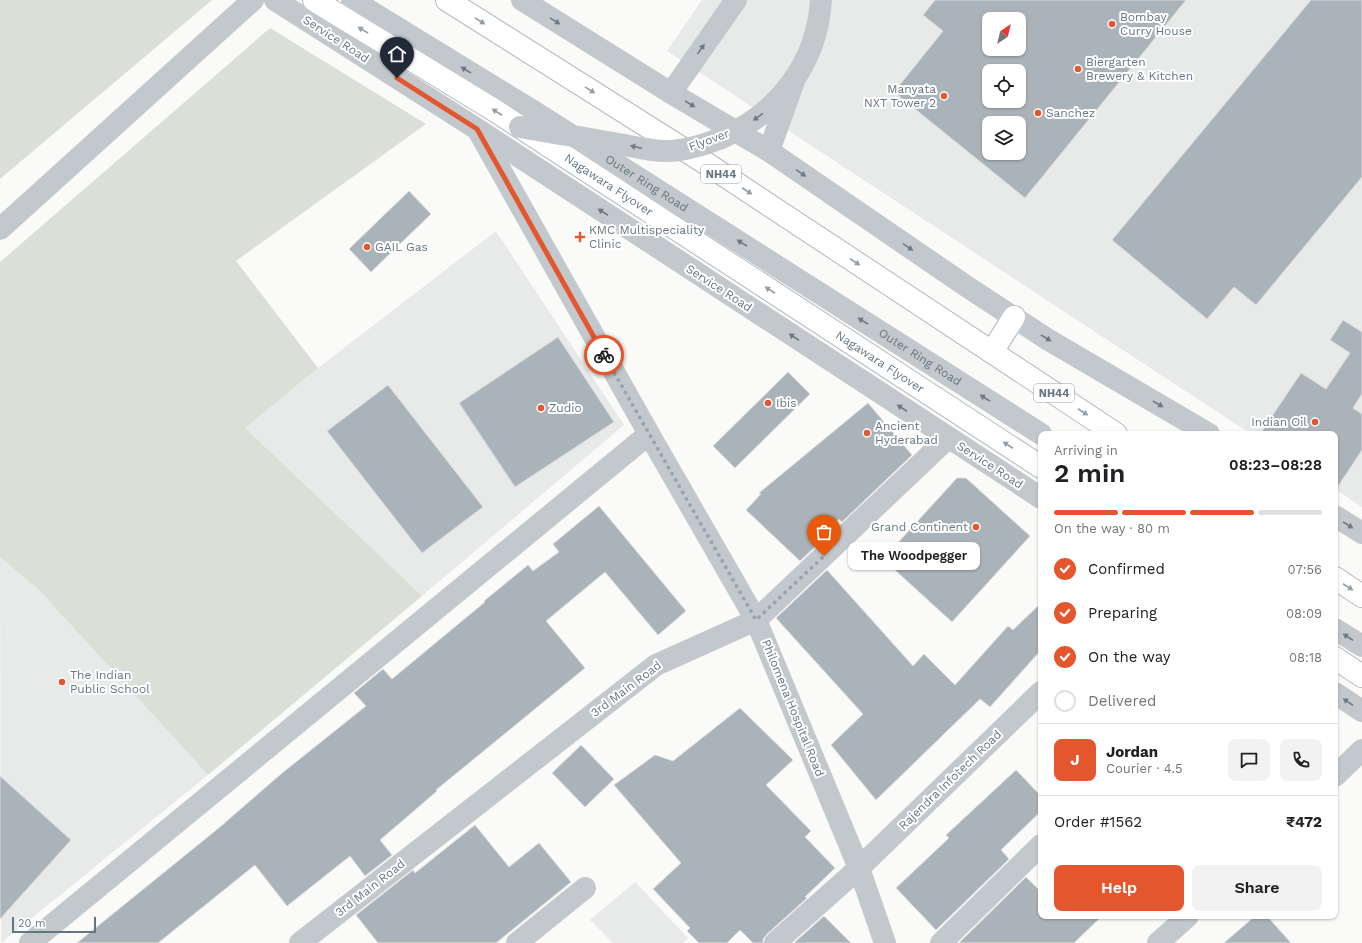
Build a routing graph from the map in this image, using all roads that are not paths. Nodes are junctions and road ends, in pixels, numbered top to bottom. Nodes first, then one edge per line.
1 (253, 0) edge
2 (275, 0) edge
3 (314, 0) edge
4 (352, 0) edge
5 (447, 0) edge
6 (522, 0) edge
7 (736, 0) edge
8 (821, 0) edge
9 (824, 0) edge
10 (671, 93) junction
11 (520, 127) junction
12 (477, 129) junction
13 (768, 151) junction
14 (0, 229) edge
15 (1014, 317) junction
16 (992, 352) junction
17 (1111, 431) edge
18 (1204, 431) edge
19 (1038, 432) edge
20 (649, 434) junction
21 (948, 438) junction
22 (1038, 465) edge
23 (1038, 496) edge
24 (1338, 518) edge
25 (1362, 533) edge
26 (1338, 580) edge
27 (1362, 596) edge
28 (756, 620) junction
29 (1338, 631) edge
30 (1362, 646) edge
31 (1338, 660) edge
32 (1362, 676) edge
33 (1038, 695) edge
34 (1338, 695) edge
35 (1362, 711) edge
36 (1362, 750) edge
37 (1338, 773) edge
38 (1038, 848) edge
39 (859, 868) junction
40 (585, 888) dead end
41 (1185, 919) edge
42 (30, 943) edge
43 (300, 943) edge
44 (517, 943) edge
45 (775, 943) edge
46 (885, 943) edge
47 (941, 943) edge
48 (1158, 943) edge

1 - 14 street
2 - 12 street, Service Road
11 -> 3 highway, Nagawara Flyover
19 -> 4 street, Outer Ring Road
5 -> 16 highway, NH44
6 -> 10 street
10 -> 7 street
8 -> 11 street, Flyover, bridge
9 - 13 street
10 -> 13 street
22 -> 11 highway, Nagawara Flyover
12 - 20 street, Philomena Hospital Road
21 -> 12 street, Service Road
13 -> 15 street
15 - 16 highway
15 -> 18 street
16 -> 17 highway, NH44
20 - 28 street, Philomena Hospital Road
20 - 42 street
21 - 23 street, Service Road
21 - 28 street, 3rd Main Road
24 -> 25 street
26 -> 27 highway
28 - 39 street, Philomena Hospital Road
28 - 43 street, 3rd Main Road
30 -> 29 street
31 - 32 highway
33 - 39 street, Rajendra Infotech Road
35 -> 34 street
36 - 37 street
38 - 47 street
39 - 45 street, Rajendra Infotech Road
39 - 46 street, Philomena Hospital Road
40 - 44 street
41 - 48 street

